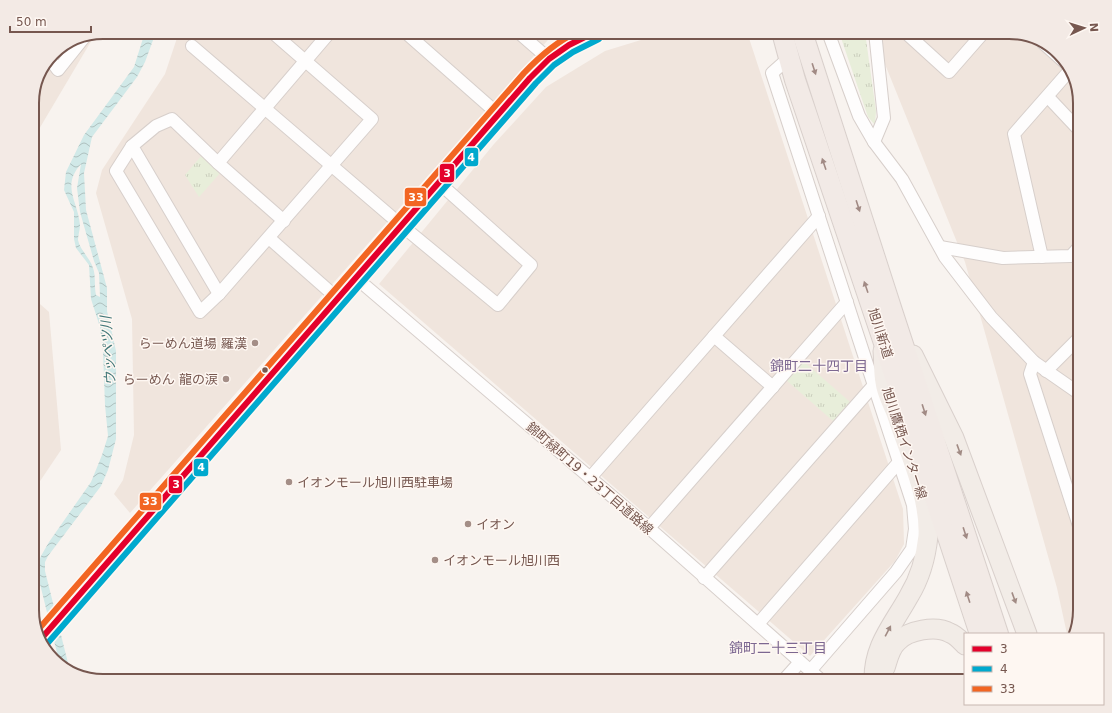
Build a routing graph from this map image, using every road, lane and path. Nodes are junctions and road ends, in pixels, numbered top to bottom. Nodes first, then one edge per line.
1 (280, 39) edge
2 (324, 39) edge
3 (413, 39) edge
4 (526, 39) edge
5 (580, 39) edge
6 (784, 39) edge
7 (804, 39) edge
8 (831, 39) edge
9 (876, 39) edge
10 (913, 39) edge
11 (978, 39) edge
12 (79, 44) edge
13 (192, 46) dead end
14 (790, 57) junction
15 (549, 59) junction
16 (306, 60) junction
17 (53, 63) edge
18 (1066, 74) edge
19 (1048, 97) junction
20 (264, 108) junction
21 (498, 114) junction
22 (1073, 124) edge
23 (874, 142) junction
24 (132, 146) junction
25 (218, 163) junction
26 (332, 166) junction
27 (438, 182) junction
28 (819, 216) junction
29 (284, 221) junction
30 (401, 225) junction
31 (269, 238) junction
32 (940, 247) junction
33 (1073, 253) edge
34 (1042, 256) junction
35 (355, 277) junction
36 (219, 294) junction
37 (337, 298) junction
38 (847, 302) junction
39 (893, 314) junction
40 (714, 336) junction
41 (882, 337) junction
42 (1073, 344) edge
43 (1034, 362) junction
44 (1046, 371) junction
45 (874, 385) junction
46 (773, 387) junction
47 (1073, 389) edge
48 (899, 462) junction
49 (590, 478) junction
50 (1073, 507) edge
51 (649, 528) junction
52 (704, 578) junction
53 (758, 624) junction
54 (980, 633) edge
55 (998, 633) edge
56 (1027, 633) edge
57 (44, 635) edge
58 (964, 644) edge
59 (800, 662) junction
60 (810, 671) junction
61 (789, 674) edge
62 (814, 674) edge
63 (874, 674) edge
64 (885, 674) edge

1 - 16 street
2 - 16 street
3 - 21 street
4 - 15 street
5 - 15 main road
6 - 14 highway, 旭川新道
7 -> 39 highway, 旭川新道
8 - 23 street
9 - 23 street
10 - 11 street
12 - 17 street
13 - 20 street
14 - 28 street
41 -> 14 highway, 旭川新道
15 - 21 main road
16 - 20 street
16 - 26 street
18 - 19 street
19 - 22 street
19 - 34 street
20 - 25 street
20 - 26 street
21 - 27 main road
23 - 32 street
24 - 25 street
24 - 36 street
24 - 36 street
25 - 29 street
26 - 29 street
26 - 30 street
27 - 30 main road
27 - 30 street
28 - 38 street
28 - 40 street
29 - 31 street
30 - 35 main road
31 - 36 street
31 - 37 street
32 - 34 street
32 - 43 street
33 - 34 street
35 - 37 main road
35 - 49 street, 錦町緑町19・23丁目道路線
37 - 57 main road
38 - 45 street
38 - 46 street
39 -> 55 highway, 旭川新道
39 -> 56 main road
40 - 46 street
40 - 49 street
54 -> 41 highway, 旭川新道
63 -> 41 main road, 旭川鷹栖インター線
42 - 44 street
43 - 44 street
43 - 50 street
44 - 47 street
45 - 48 street
45 - 52 street
46 - 51 street
48 - 53 street
48 - 60 street
49 - 51 street, 錦町緑町19・23丁目道路線
51 - 52 street, 錦町緑町19・23丁目道路線
52 - 53 street, 錦町緑町19・23丁目道路線
53 - 59 street, 錦町緑町19・23丁目道路線
58 - 64 main road
59 - 60 street, 錦町緑町19・23丁目道路線
59 - 61 street
60 - 62 street, 錦町緑町19・23丁目道路線

